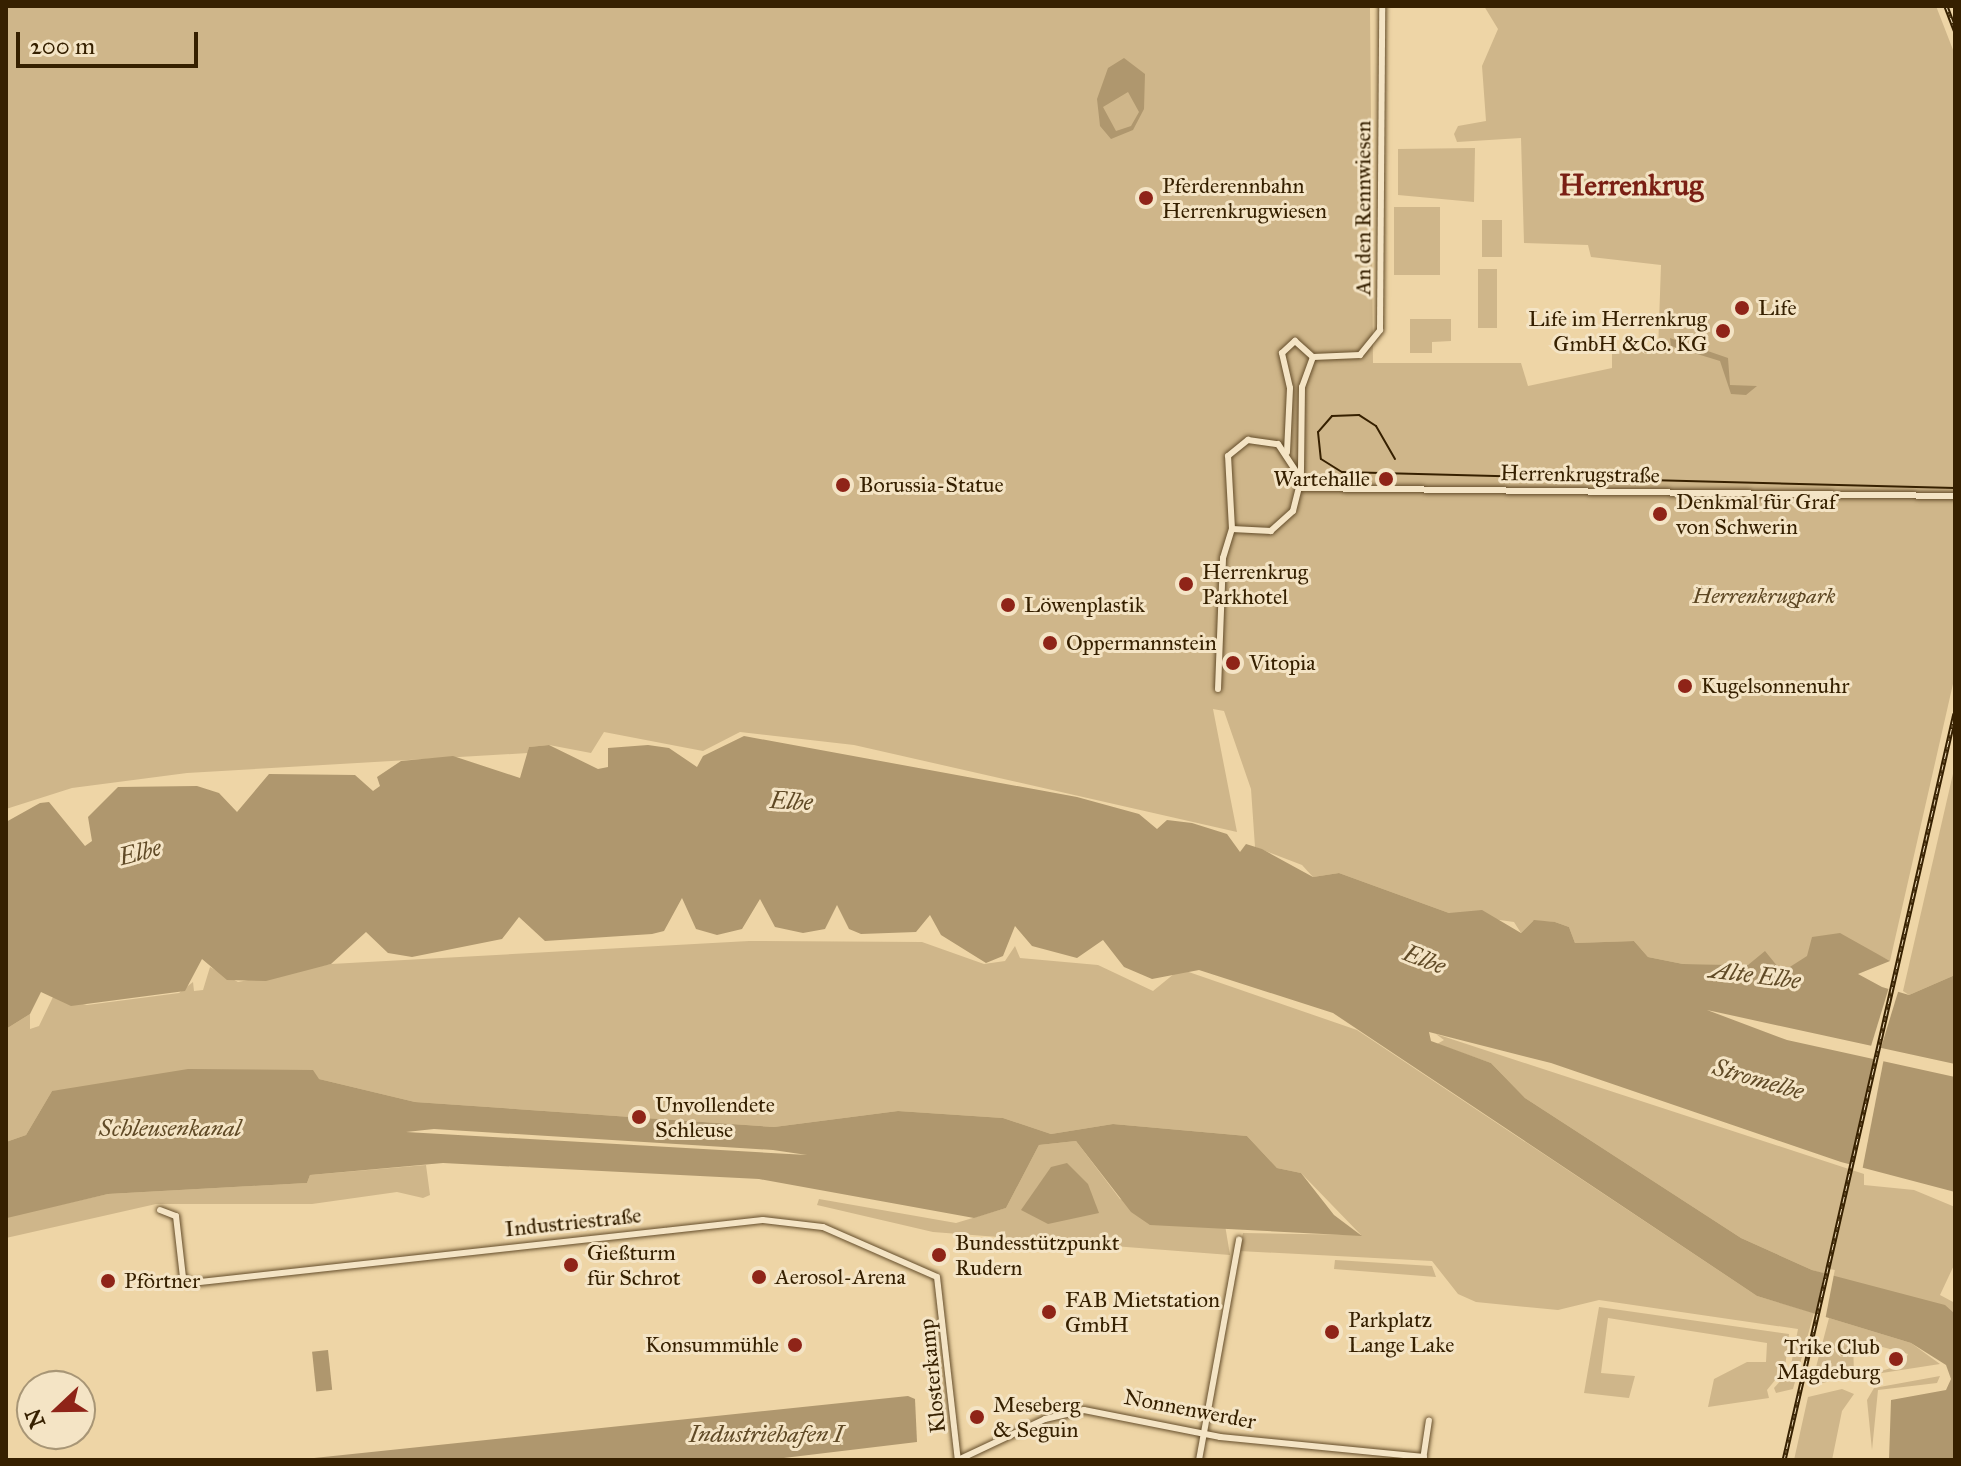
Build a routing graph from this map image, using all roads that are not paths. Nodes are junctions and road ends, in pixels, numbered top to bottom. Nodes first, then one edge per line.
1 (1382, 6) edge
2 (1313, 357) junction
3 (1287, 452) junction
4 (1301, 479) junction
5 (1301, 488) junction
6 (1955, 496) edge
7 (1232, 529) junction
8 (1218, 689) dead end
9 (160, 1210) dead end
10 (1239, 1240) dead end
11 (940, 1288) joint
12 (1429, 1420) dead end
13 (1204, 1434) junction
14 (1424, 1458) edge
15 (958, 1460) edge
16 (1199, 1460) edge

1 - 2 street, An den Rennwiesen
2 - 3 street, An den Rennwiesen
2 - 4 street
3 - 4 street
3 - 7 street
4 - 5 street
5 - 6 street, Herrenkrugstraße
5 - 7 street
7 - 8 street
9 - 11 street, Industriestraße
10 - 13 street
11 - 15 street, Klosterkamp
12 - 14 street
13 - 14 street, Nonnenwerder
13 - 15 street, Nonnenwerder
13 - 16 street

